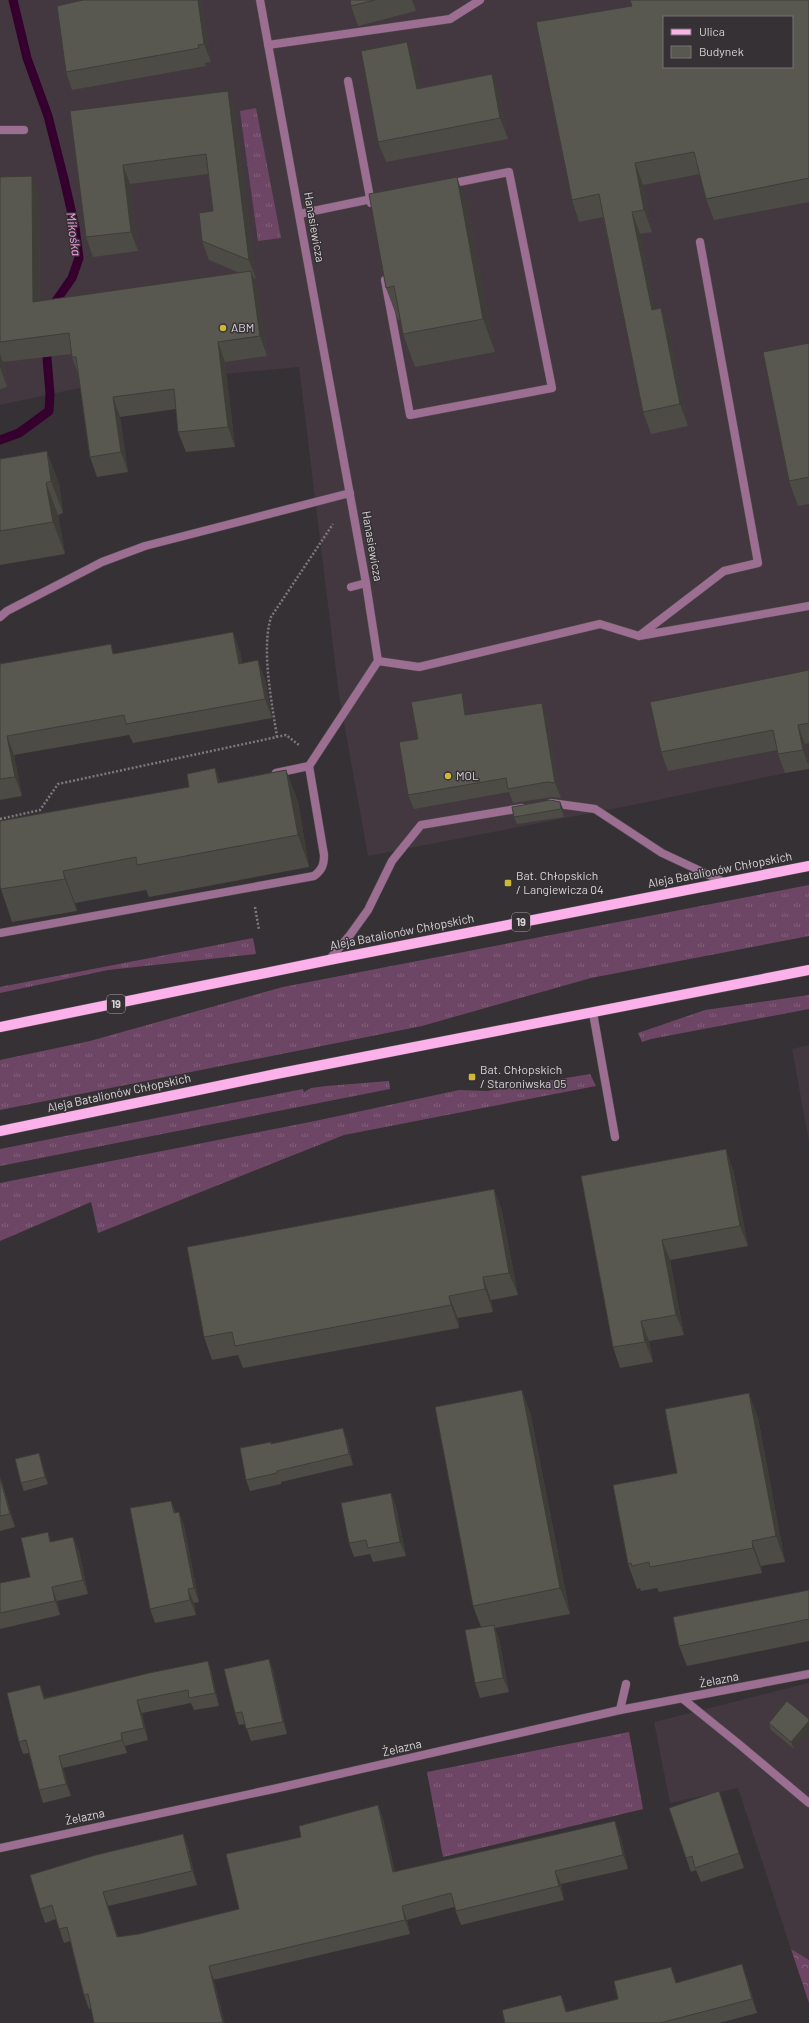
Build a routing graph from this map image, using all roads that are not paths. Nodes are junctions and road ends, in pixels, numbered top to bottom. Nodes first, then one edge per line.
1 (260, 0) edge
2 (480, 0) edge
3 (268, 45) junction
4 (348, 81) dead end
5 (0, 130) edge
6 (24, 130) dead end
7 (440, 186) edge
8 (394, 195) edge
9 (370, 200) junction
10 (299, 214) junction
11 (373, 215) edge
12 (700, 242) dead end
13 (383, 269) edge
14 (350, 493) junction
15 (366, 583) junction
16 (351, 586) dead end
17 (809, 606) edge
18 (0, 617) edge
19 (639, 636) junction
20 (378, 661) junction
21 (309, 766) junction
22 (271, 774) edge
23 (545, 804) edge
24 (529, 806) edge
25 (809, 866) edge
26 (724, 882) junction
27 (0, 934) edge
28 (329, 960) junction
29 (809, 970) edge
30 (593, 1013) junction
31 (0, 1027) edge
32 (0, 1130) edge
33 (615, 1137) dead end
34 (809, 1674) edge
35 (626, 1684) dead end
36 (682, 1699) junction
37 (620, 1710) junction
38 (809, 1804) edge
39 (0, 1848) edge

1 - 3 street, Hanasiewicza
2 - 3 street
3 - 10 street, Hanasiewicza
4 - 9 street
5 - 6 street
7 - 13 street
8 - 9 street
9 - 10 street
9 - 11 street
10 - 14 street, Hanasiewicza
12 - 19 street
14 - 15 street, Hanasiewicza
14 - 18 street
15 - 16 street
15 - 20 street, Hanasiewicza
17 - 19 street
19 - 20 street
20 - 21 street
21 - 22 street
21 - 27 street
23 - 26 street
24 - 28 street
25 - 26 main road, Aleja Batalionów Chłopskich / 19
26 - 28 main road, Aleja Batalionów Chłopskich / 19
28 - 31 main road, Aleja Batalionów Chłopskich / 19
29 - 30 main road, Aleja Batalionów Chłopskich
30 - 32 main road, Aleja Batalionów Chłopskich
30 - 33 street
34 - 36 street, Żelazna
35 - 37 street
36 - 37 street, Żelazna
36 - 38 street
37 - 39 street, Żelazna

